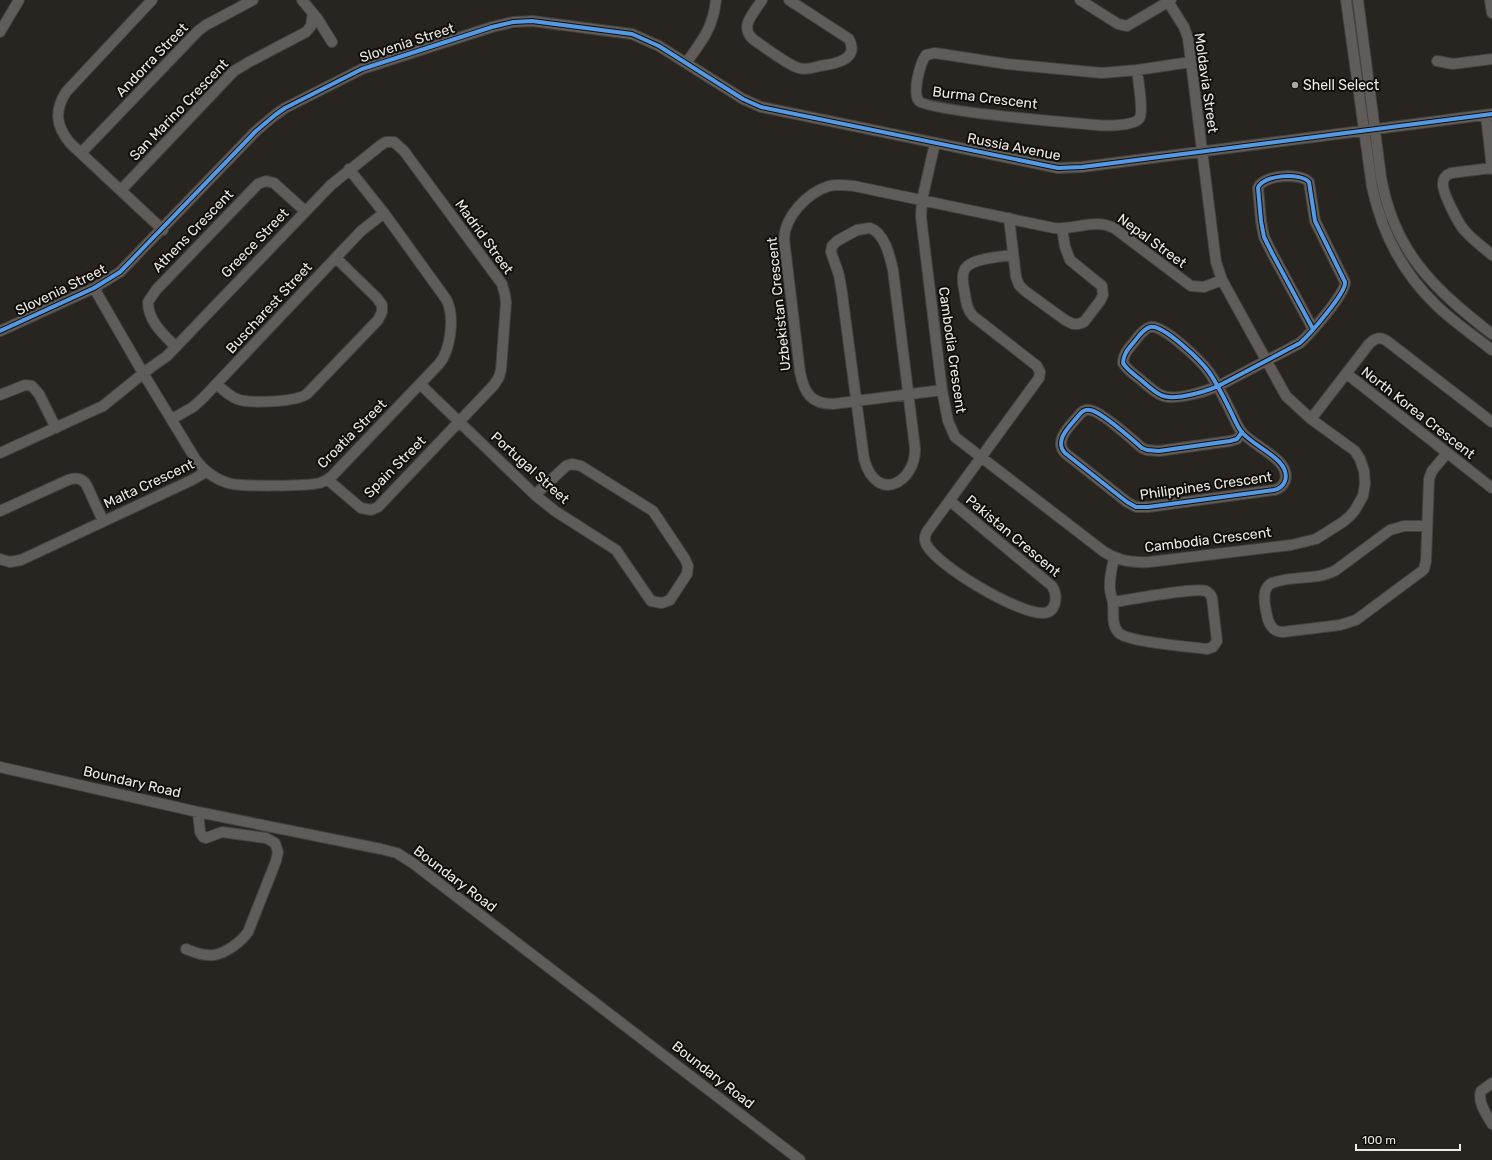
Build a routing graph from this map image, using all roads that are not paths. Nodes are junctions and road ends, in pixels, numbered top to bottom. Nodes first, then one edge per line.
1 (19, 0) edge
2 (152, 0) edge
3 (253, 0) edge
4 (302, 0) edge
5 (716, 0) edge
6 (762, 0) edge
7 (789, 0) edge
8 (1080, 0) edge
9 (1346, 0) edge
10 (1358, 0) edge
11 (1490, 0) edge
12 (1168, 1) edge
13 (313, 13) junction
14 (1492, 13) edge
15 (0, 32) edge
16 (332, 42) dead end
17 (1492, 59) edge
18 (1437, 61) dead end
19 (1191, 62) junction
20 (686, 63) junction
21 (1137, 70) junction
22 (1489, 115) edge
23 (1375, 129) junction
24 (1363, 130) junction
25 (394, 142) joint
26 (935, 143) junction
27 (1202, 151) junction
28 (81, 153) junction
29 (1492, 168) edge
30 (349, 169) junction
31 (121, 190) junction
32 (922, 200) junction
33 (305, 211) junction
34 (384, 213) junction
35 (1009, 218) junction
36 (1062, 228) junction
37 (163, 230) junction
38 (1492, 255) edge
39 (1013, 256) junction
40 (336, 258) junction
41 (1222, 280) junction
42 (94, 288) junction
43 (1313, 329) junction
44 (0, 331) edge
45 (1492, 334) edge
46 (176, 347) junction
47 (1492, 350) edge
48 (1266, 360) junction
49 (143, 373) junction
50 (1347, 374) junction
51 (217, 384) junction
52 (420, 384) junction
53 (1218, 386) junction
54 (942, 390) junction
55 (0, 396) edge
56 (909, 399) junction
57 (857, 401) junction
58 (172, 419) junction
59 (1312, 419) junction
60 (459, 421) junction
61 (1492, 422) edge
62 (56, 428) junction
63 (1242, 432) junction
64 (0, 453) edge
65 (1447, 453) junction
66 (981, 458) junction
67 (206, 472) junction
68 (328, 480) junction
69 (1492, 488) edge
70 (535, 495) junction
71 (950, 501) junction
72 (0, 511) edge
73 (103, 521) junction
74 (1427, 526) junction
75 (1114, 558) junction
76 (0, 559) edge
77 (1113, 602) junction
78 (0, 767) edge
79 (198, 812) junction
80 (186, 949) dead end
81 (1492, 1083) edge
82 (1492, 1124) edge
83 (800, 1160) edge

1 - 15 street
2 - 28 street
3 - 28 street, Andorra Street
4 - 13 street
5 - 20 street
6 - 7 street
8 - 12 street
9 - 24 street
10 - 23 street
11 - 14 street
12 - 19 street, Moldavia Street
13 - 16 street
13 - 31 street, San Marino Crescent
17 - 18 street
19 - 21 street, Burma Crescent
19 - 27 street, Moldavia Street
20 - 26 street, Russia Avenue
20 - 37 street, Slovenia Street
21 - 21 street, Burma Crescent
22 - 23 street, Russia Avenue
22 - 29 street
23 - 24 street, Russia Avenue
23 - 45 street
24 - 27 street, Russia Avenue
24 - 47 street
25 - 30 street, Greece Street
25 - 60 street, Madrid Street
26 - 27 street, Russia Avenue
26 - 32 street, Cambodia Crescent
27 - 41 street, Cambodia Crescent
28 - 31 street
29 - 38 street
30 - 33 street, Greece Street
30 - 34 street, Croatia Street
31 - 37 street
32 - 35 street, Nepal Street
32 - 54 street, Cambodia Crescent
32 - 57 street, Uzbekistan Crescent
33 - 46 street, Greece Street
33 - 46 street, Athens Crescent
34 - 40 street, Buscharest Street
34 - 52 street, Croatia Street
35 - 36 street, Nepal Street
35 - 39 street
36 - 39 street
36 - 41 street, Nepal Street
37 - 42 street, Slovenia Street
39 - 66 street, Pakistan Crescent
40 - 51 street, Buscharest Street
40 - 51 street
41 - 48 street, Cambodia Crescent
42 - 44 street, Slovenia Street
42 - 49 street, Croatia Street
43 - 43 street
43 - 48 street
46 - 49 street, Greece Street
48 - 53 street
48 - 59 street, Cambodia Crescent
49 - 58 street, Croatia Street
49 - 62 street, Greece Street
50 - 59 street, North Korea Crescent
50 - 61 street, North Korea Crescent
50 - 65 street, North Korea Crescent
51 - 58 street, Buscharest Street
52 - 60 street, Portugal Street
52 - 68 street, Croatia Street
53 - 53 street, Philippines Crescent
53 - 63 street, Philippines Crescent
54 - 56 street, Uzbekistan Crescent
54 - 66 street, Cambodia Crescent
55 - 62 street
56 - 57 street, Uzbekistan Crescent
56 - 57 street
56 - 57 street
58 - 67 street, Croatia Street
59 - 75 street, Cambodia Crescent
60 - 68 street, Spain Street
60 - 70 street, Portugal Street
62 - 64 street, Greece Street
63 - 63 street, Philippines Crescent
65 - 69 street, North Korea Crescent
65 - 74 street
66 - 71 street, Pakistan Crescent
66 - 75 street, Cambodia Crescent
67 - 68 street, Croatia Street
67 - 73 street, Malta Crescent
70 - 70 street, Portugal Street
71 - 71 street, Pakistan Crescent
72 - 73 street, Malta Crescent
73 - 76 street, Malta Crescent
74 - 74 street
75 - 77 street
77 - 77 street
78 - 79 street, Boundary Road
79 - 80 street
79 - 83 street, Boundary Road
81 - 82 street

